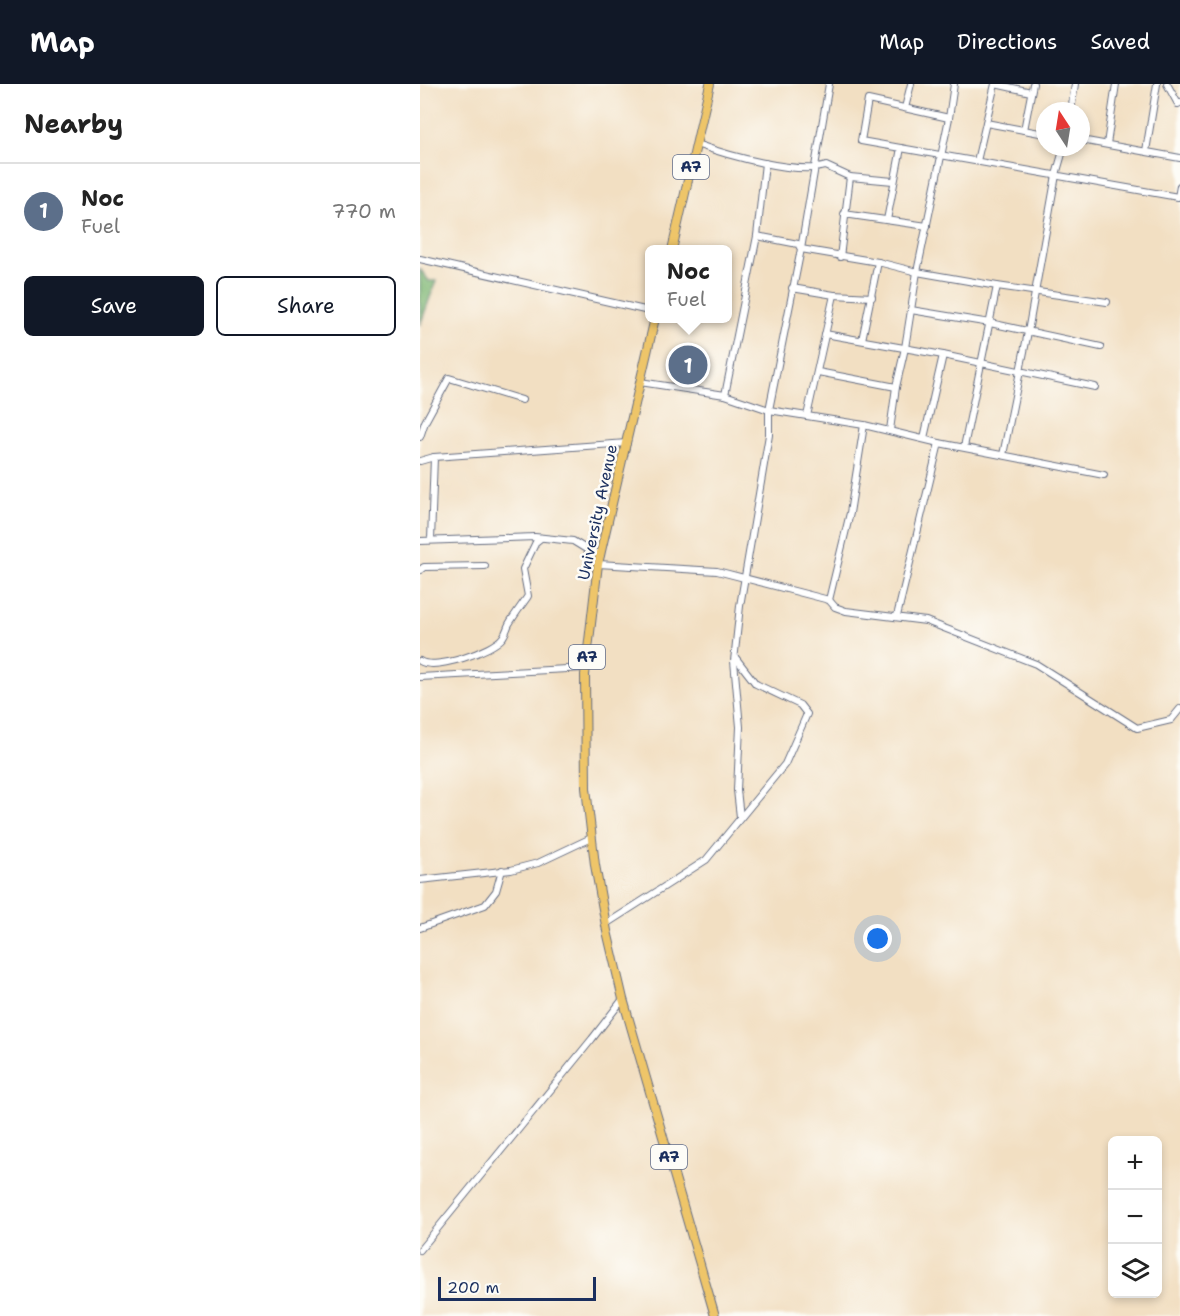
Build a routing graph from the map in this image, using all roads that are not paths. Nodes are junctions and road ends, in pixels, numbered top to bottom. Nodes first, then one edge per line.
1 (710, 84) edge
2 (829, 84) edge
3 (911, 84) edge
4 (954, 84) edge
5 (995, 84) edge
6 (1033, 84) edge
7 (1075, 84) edge
8 (1116, 84) edge
9 (1157, 84) edge
10 (1167, 84) edge
11 (1031, 92) junction
12 (1072, 102) edge
13 (1179, 104) edge
14 (905, 108) junction
15 (1180, 112) edge
16 (950, 118) junction
17 (986, 123) junction
18 (1024, 130) junction
19 (1036, 132) edge
20 (1090, 141) edge
21 (696, 144) junction
22 (1107, 144) junction
23 (901, 148) junction
24 (1146, 151) junction
25 (942, 153) junction
26 (1061, 156) edge
27 (1180, 158) edge
28 (977, 161) junction
29 (765, 163) junction
30 (816, 169) junction
31 (1056, 175) junction
32 (850, 177) junction
33 (893, 182) junction
34 (1180, 186) edge
35 (844, 214) junction
36 (887, 220) junction
37 (927, 226) junction
38 (757, 236) junction
39 (673, 245) edge
40 (801, 249) junction
41 (840, 257) junction
42 (420, 259) edge
43 (878, 262) junction
44 (917, 272) junction
45 (998, 286) junction
46 (792, 288) junction
47 (1035, 292) junction
48 (834, 296) junction
49 (872, 297) junction
50 (1107, 302) dead end
51 (645, 310) edge
52 (911, 310) junction
53 (654, 323) edge
54 (990, 323) junction
55 (1028, 332) junction
56 (825, 334) junction
57 (862, 340) junction
58 (1101, 346) dead end
59 (905, 348) junction
60 (943, 355) junction
61 (981, 364) junction
62 (1019, 371) junction
63 (818, 372) junction
64 (640, 382) junction
65 (896, 387) junction
66 (1095, 387) dead end
67 (725, 395) junction
68 (522, 400) dead end
69 (769, 410) junction
70 (807, 416) junction
71 (864, 425) junction
72 (890, 430) junction
73 (420, 437) edge
74 (924, 438) junction
75 (627, 442) junction
76 (939, 443) junction
77 (964, 447) junction
78 (1003, 455) junction
79 (434, 457) junction
80 (420, 461) edge
81 (1104, 475) dead end
82 (541, 538) junction
83 (431, 540) junction
84 (420, 541) edge
85 (599, 560) junction
86 (485, 566) dead end
87 (420, 570) edge
88 (744, 578) junction
89 (829, 600) junction
90 (897, 616) junction
91 (735, 657) junction
92 (420, 661) edge
93 (586, 668) junction
94 (420, 677) edge
95 (1180, 709) edge
96 (740, 817) junction
97 (591, 838) junction
98 (502, 870) junction
99 (420, 880) edge
100 (606, 924) junction
101 (420, 928) edge
102 (623, 999) junction
103 (420, 1250) edge
104 (715, 1316) edge

1 - 21 highway, A7
2 - 30 street
3 - 14 street
4 - 16 street
5 - 11 street
5 - 17 street
6 - 11 street
7 - 12 street
8 - 22 street
9 - 24 street
10 - 13 street
11 - 18 street
13 - 15 street
14 - 16 street
14 - 23 street
16 - 25 street
17 - 18 street
17 - 28 street
18 - 19 street
20 - 22 street
21 - 29 street
21 - 39 highway, A7
22 - 24 street
23 - 25 street
23 - 33 street
24 - 27 street
25 - 28 street
25 - 37 street
26 - 31 street
28 - 31 street
29 - 30 street
29 - 38 street
30 - 32 street
30 - 40 street
31 - 34 street
31 - 47 street
32 - 33 street
32 - 35 street
33 - 36 street
35 - 36 street
35 - 41 street
36 - 37 street
37 - 44 street
38 - 40 street
38 - 67 street
40 - 41 street
40 - 46 street
41 - 43 street
42 - 51 street
43 - 44 street
43 - 49 street
44 - 45 street
44 - 52 street
45 - 47 street
45 - 54 street
46 - 48 street
46 - 69 street
47 - 50 street
47 - 55 street
48 - 49 street
48 - 56 street
49 - 57 street
52 - 54 street
52 - 59 street
53 - 64 highway, University Avenue / A7
54 - 55 street
54 - 61 street
55 - 58 street
55 - 62 street
56 - 57 street
56 - 63 street
57 - 59 street
59 - 60 street
59 - 65 street
60 - 61 street
60 - 74 street
61 - 62 street
61 - 77 street
62 - 66 street
62 - 78 street
63 - 65 street
63 - 70 street
64 - 67 street
64 - 75 highway, University Avenue / A7
65 - 72 street
67 - 69 street
68 - 73 street
69 - 70 street
69 - 88 street
70 - 71 street
71 - 72 street
71 - 89 street
72 - 74 street
74 - 76 street
75 - 79 street
75 - 85 highway, University Avenue / A7
76 - 77 street
76 - 90 street
77 - 78 street
78 - 81 street
79 - 80 street
79 - 83 street
82 - 83 street
82 - 85 street
82 - 92 street
83 - 84 street
85 - 88 street
85 - 93 highway, University Avenue / A7
86 - 87 street
88 - 89 street
88 - 91 street
89 - 90 street
90 - 95 street
91 - 96 street
91 - 96 street
93 - 94 street
93 - 97 highway, University Avenue / A7
96 - 100 street
97 - 98 street
97 - 100 highway, University Avenue / A7
98 - 99 street
98 - 101 street
100 - 102 highway, University Avenue / A7
102 - 103 street
102 - 104 highway, A7

